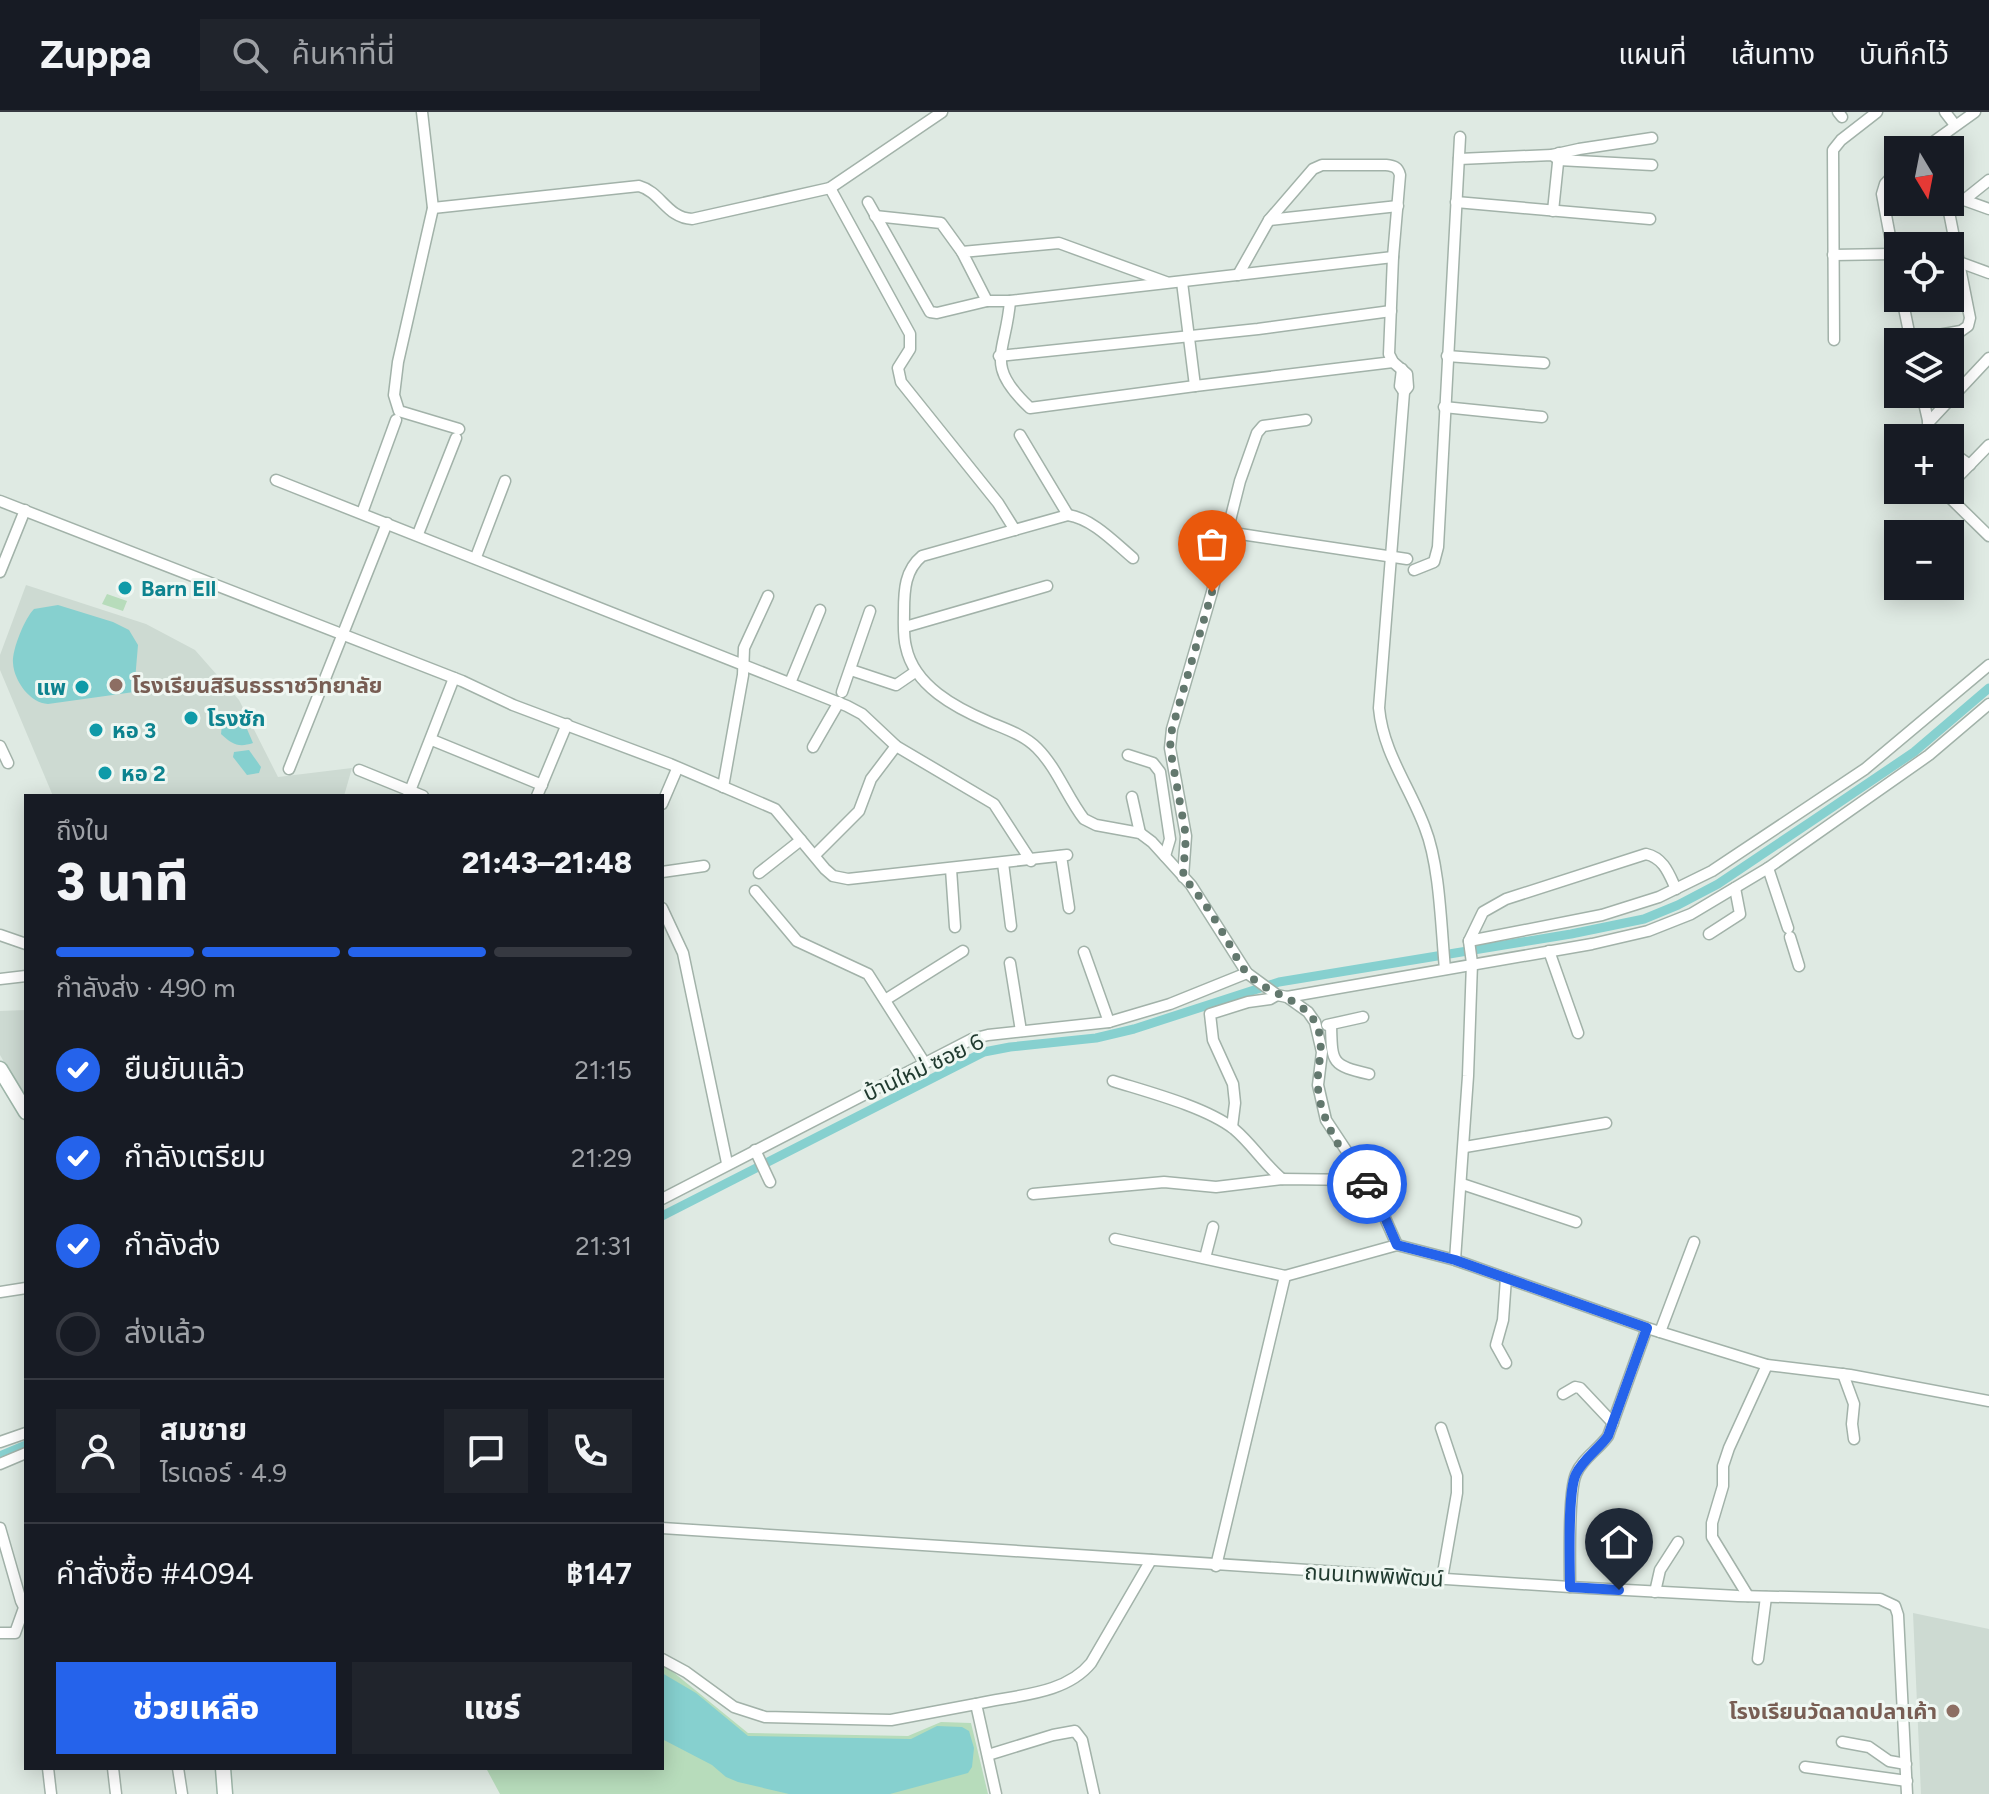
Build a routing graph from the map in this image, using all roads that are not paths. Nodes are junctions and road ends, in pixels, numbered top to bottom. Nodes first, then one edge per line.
1 (422, 112) edge
2 (942, 112) edge
3 (1877, 112) edge
4 (1945, 112) edge
5 (1975, 112) edge
6 (1955, 125) junction
7 (1940, 136) edge
8 (1460, 137) dead end
9 (1652, 138) dead end
10 (1557, 156) junction
11 (1459, 159) junction
12 (1652, 165) dead end
13 (1989, 180) edge
14 (830, 188) junction
15 (1964, 200) joint
16 (868, 202) dead end
17 (1456, 202) junction
18 (1398, 206) junction
19 (433, 208) junction
20 (1989, 209) edge
21 (1553, 211) junction
22 (875, 216) junction
23 (1650, 219) dead end
24 (1269, 220) junction
25 (962, 252) junction
26 (1884, 254) edge
27 (1833, 255) junction
28 (1393, 257) junction
29 (1964, 264) edge
30 (1989, 273) edge
31 (1238, 275) junction
32 (1166, 282) junction
33 (1182, 282) junction
34 (1964, 287) edge
35 (987, 301) junction
36 (1010, 301) junction
37 (1391, 311) junction
38 (1964, 329) edge
39 (1190, 334) junction
40 (1834, 340) dead end
41 (999, 356) junction
42 (1447, 356) junction
43 (1989, 358) edge
44 (1544, 363) dead end
45 (1397, 366) junction
46 (1195, 386) junction
47 (1444, 407) junction
48 (1925, 408) edge
49 (1542, 417) dead end
50 (396, 420) dead end
51 (1306, 420) dead end
52 (1928, 423) joint
53 (1020, 435) dead end
54 (1989, 445) edge
55 (1964, 461) edge
56 (1970, 465) junction
57 (1964, 471) edge
58 (276, 480) dead end
59 (505, 481) dead end
60 (0, 501) edge
61 (1959, 504) edge
62 (25, 510) junction
63 (362, 513) junction
64 (1068, 515) junction
65 (387, 523) junction
66 (1015, 530) junction
67 (1227, 532) junction
68 (418, 534) junction
69 (1988, 534) edge
70 (476, 557) junction
71 (1133, 558) dead end
72 (1390, 562) junction
73 (0, 572) edge
74 (1047, 586) dead end
75 (768, 596) dead end
76 (820, 610) dead end
77 (870, 611) dead end
78 (905, 627) junction
79 (343, 634) junction
80 (743, 665) junction
81 (1989, 665) edge
82 (851, 670) junction
83 (915, 672) junction
84 (454, 678) junction
85 (790, 683) junction
86 (840, 697) junction
87 (1989, 704) edge
88 (567, 724) junction
89 (432, 740) junction
90 (0, 746) edge
91 (896, 746) junction
92 (813, 747) dead end
93 (1128, 755) dead end
94 (8, 763) dead end
95 (289, 769) dead end
96 (677, 769) junction
97 (359, 770) dead end
98 (542, 785) junction
99 (723, 787) junction
100 (409, 793) edge
101 (538, 794) edge
102 (1132, 797) dead end
103 (664, 799) edge
104 (1140, 833) junction
105 (801, 840) junction
106 (815, 855) junction
107 (1165, 856) junction
108 (1031, 861) junction
109 (1003, 863) junction
110 (704, 866) dead end
111 (1768, 868) junction
112 (951, 869) junction
113 (664, 872) edge
114 (759, 873) dead end
115 (1183, 877) junction
116 (1735, 888) junction
117 (1676, 889) junction
118 (755, 891) dead end
119 (1069, 908) dead end
120 (664, 912) edge
121 (1011, 926) dead end
122 (955, 927) dead end
123 (1709, 934) dead end
124 (0, 935) edge
125 (1469, 942) junction
126 (24, 943) edge
127 (963, 951) dead end
128 (1549, 951) junction
129 (1084, 952) dead end
130 (1472, 961) junction
131 (1010, 963) dead end
132 (1444, 964) junction
133 (1799, 966) dead end
134 (1247, 973) junction
135 (24, 976) edge
136 (0, 979) edge
137 (1273, 992) junction
138 (885, 1000) junction
139 (1363, 1017) dead end
140 (1109, 1022) junction
141 (1331, 1025) junction
142 (1317, 1028) junction
143 (1021, 1031) junction
144 (1578, 1033) dead end
145 (924, 1062) junction
146 (0, 1069) edge
147 (1369, 1074) dead end
148 (1113, 1081) dead end
149 (24, 1109) edge
150 (1606, 1123) dead end
151 (1232, 1127) junction
152 (1465, 1147) junction
153 (757, 1154) junction
154 (727, 1163) junction
155 (1282, 1179) junction
156 (1363, 1180) junction
157 (770, 1182) dead end
158 (1462, 1184) junction
159 (1033, 1194) dead end
160 (664, 1198) edge
161 (1576, 1222) dead end
162 (1213, 1227) dead end
163 (1115, 1239) dead end
164 (1694, 1242) dead end
165 (1397, 1245) junction
166 (1205, 1258) junction
167 (1455, 1260) junction
168 (1285, 1276) junction
169 (1506, 1278) junction
170 (24, 1288) edge
171 (0, 1292) edge
172 (1647, 1328) junction
173 (1660, 1332) junction
174 (1506, 1363) dead end
175 (1767, 1365) junction
176 (1843, 1374) junction
177 (1563, 1394) dead end
178 (1989, 1401) edge
179 (1613, 1423) junction
180 (1441, 1428) dead end
181 (24, 1434) edge
182 (1854, 1439) dead end
183 (0, 1442) edge
184 (24, 1454) edge
185 (0, 1464) edge
186 (0, 1528) edge
187 (664, 1528) edge
188 (1678, 1542) dead end
189 (1151, 1560) junction
190 (1216, 1566) junction
191 (1442, 1579) junction
192 (1570, 1587) junction
193 (1655, 1592) junction
194 (1748, 1596) junction
195 (1766, 1597) junction
196 (24, 1607) edge
197 (24, 1612) edge
198 (0, 1633) edge
199 (1758, 1659) dead end
200 (664, 1660) edge
201 (976, 1704) junction
202 (1842, 1742) dead end
203 (988, 1755) junction
204 (1906, 1764) junction
205 (1805, 1767) dead end
206 (48, 1770) edge
207 (113, 1770) edge
208 (178, 1770) edge
209 (223, 1770) edge
210 (1907, 1781) junction
211 (51, 1794) edge
212 (116, 1794) edge
213 (182, 1794) edge
214 (225, 1794) edge
215 (996, 1794) edge
216 (1094, 1794) edge
217 (1907, 1794) edge

1 - 19 street
2 - 14 street
3 - 27 street
4 - 6 street
5 - 6 street
6 - 7 street
8 - 11 street
9 - 10 street
10 - 11 street
10 - 12 street
10 - 21 street
11 - 17 street
13 - 15 street
14 - 19 street
14 - 66 street
15 - 20 street
16 - 22 street
17 - 21 street
17 - 42 street
18 - 24 street
18 - 24 street
18 - 28 street
19 - 68 street
21 - 23 street
22 - 25 street
22 - 35 street
24 - 31 street
25 - 32 street
25 - 35 street
26 - 27 street
27 - 40 street
28 - 31 street
28 - 37 street
29 - 30 street
31 - 33 street
32 - 33 street
32 - 36 street
33 - 39 street
34 - 38 street
35 - 36 street
36 - 41 street
37 - 39 street
37 - 45 street
39 - 41 street
39 - 46 street
41 - 46 street
42 - 44 street
42 - 47 street
43 - 52 street
45 - 46 street
45 - 72 street
47 - 49 street
47 - 72 street
48 - 52 street
50 - 63 street
51 - 67 street
53 - 64 street
54 - 56 street
55 - 56 street
56 - 57 street
58 - 63 street
59 - 70 street
60 - 62 street
61 - 69 street
62 - 73 street
62 - 79 street
63 - 65 street
64 - 66 street
64 - 71 street
65 - 68 street
65 - 79 street
66 - 78 street
67 - 72 street
67 - 115 street
68 - 70 street
70 - 80 street
72 - 132 street
74 - 78 street
75 - 80 street
76 - 85 street
77 - 82 street
78 - 83 street
79 - 84 street
79 - 95 street
80 - 85 street
80 - 99 street
81 - 117 street
82 - 83 street
82 - 86 street
83 - 104 street
84 - 88 street
84 - 89 street
85 - 86 street
86 - 91 street
86 - 92 street
87 - 111 street
88 - 96 street
88 - 98 street
89 - 98 street
89 - 100 street
90 - 94 street
91 - 106 street
91 - 108 street
93 - 107 street
96 - 99 street
96 - 103 street
97 - 100 street
98 - 101 street
99 - 105 street
102 - 104 street
104 - 107 street
105 - 106 street
105 - 114 street
106 - 112 street
107 - 115 street
108 - 109 street
108 - 119 street
109 - 112 street
109 - 121 street
110 - 113 street
111 - 116 street
111 - 133 street
112 - 122 street
115 - 134 street
116 - 123 street
116 - 128 street
117 - 125 street
117 - 125 street
118 - 138 street
120 - 154 street
124 - 126 street
125 - 130 street
127 - 138 street
128 - 130 street
128 - 144 street
129 - 140 street
130 - 132 street
130 - 152 street
131 - 143 street
132 - 137 street
134 - 137 street
134 - 140 street, บ้านใหม่ ซอย 6
135 - 136 street
137 - 142 street
137 - 151 street
138 - 145 street
139 - 141 street
140 - 143 street, บ้านใหม่ ซอย 6
141 - 142 street
141 - 147 street
142 - 156 street
143 - 145 street, บ้านใหม่ ซอย 6
145 - 153 street, บ้านใหม่ ซอย 6
146 - 149 main road
148 - 151 street
150 - 152 street
151 - 155 street
152 - 158 street
153 - 154 street, บ้านใหม่ ซอย 6
153 - 157 street
154 - 160 street, บ้านใหม่ ซอย 6
155 - 156 street
155 - 159 street
156 - 165 street
158 - 161 street
158 - 167 street
162 - 166 street
163 - 166 street
164 - 173 street
165 - 167 street
165 - 168 street
166 - 168 street
167 - 169 street
168 - 190 street
169 - 172 street
169 - 174 street
170 - 171 street
172 - 173 street
172 - 179 street
173 - 175 street
175 - 176 street
175 - 194 street
176 - 178 street
176 - 182 street
177 - 179 street
179 - 192 street
180 - 191 street
181 - 183 street
184 - 185 street
186 - 196 street
187 - 189 street, ถนนเทพพิพัฒน์
188 - 193 street
189 - 190 street, ถนนเทพพิพัฒน์
189 - 201 street
190 - 191 street, ถนนเทพพิพัฒน์
191 - 192 street, ถนนเทพพิพัฒน์
192 - 193 street, ถนนเทพพิพัฒน์
193 - 194 street, ถนนเทพพิพัฒน์
194 - 195 street, ถนนเทพพิพัฒน์
195 - 199 street
195 - 204 street, ถนนเทพพิพัฒน์
197 - 198 street
200 - 201 street
201 - 203 street
202 - 204 street
203 - 215 street
203 - 216 street
204 - 210 street, ถนนเทพพิพัฒน์
205 - 210 street
206 - 211 street
207 - 212 street
208 - 213 street
209 - 214 main road
210 - 217 street, ถนนเทพพิพัฒน์

